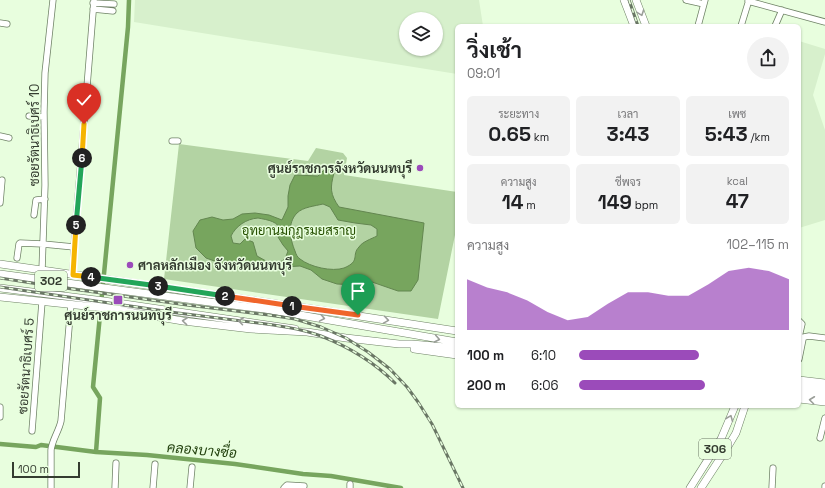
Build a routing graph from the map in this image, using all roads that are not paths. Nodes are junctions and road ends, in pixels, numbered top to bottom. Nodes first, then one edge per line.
1 (53, 0) edge
2 (624, 0) edge
3 (636, 0) edge
4 (686, 0) edge
5 (748, 0) edge
6 (704, 2) edge
7 (93, 4) edge
8 (114, 4) dead end
9 (782, 10) junction
10 (113, 11) dead end
11 (810, 18) junction
12 (825, 22) edge
13 (0, 23) edge
14 (7, 24) dead end
15 (633, 24) edge
16 (645, 24) edge
17 (698, 24) edge
18 (742, 24) edge
19 (777, 24) edge
20 (808, 25) dead end
21 (29, 116) dead end
22 (44, 117) junction
23 (0, 136) edge
24 (9, 138) dead end
25 (2, 180) dead end
26 (44, 199) junction
27 (0, 203) edge
28 (34, 215) dead end
29 (43, 244) junction
30 (74, 248) junction
31 (17, 258) dead end
32 (0, 264) edge
33 (0, 269) edge
34 (42, 270) junction
35 (0, 274) edge
36 (75, 275) junction
37 (87, 277) junction
38 (0, 288) edge
39 (103, 288) junction
40 (0, 293) edge
41 (0, 297) edge
42 (42, 302) junction
43 (59, 304) junction
44 (71, 304) junction
45 (102, 304) junction
46 (455, 330) edge
47 (825, 338) edge
48 (455, 342) edge
49 (399, 344) junction
50 (455, 348) edge
51 (801, 348) edge
52 (455, 354) edge
53 (801, 380) edge
54 (825, 383) edge
55 (801, 386) edge
56 (825, 389) edge
57 (801, 392) edge
58 (825, 395) edge
59 (801, 399) edge
60 (825, 402) edge
61 (0, 407) edge
62 (734, 408) edge
63 (744, 408) edge
64 (0, 417) edge
65 (825, 418) edge
66 (32, 431) dead end
67 (820, 438) dead end
68 (116, 463) dead end
69 (155, 464) dead end
70 (192, 467) dead end
71 (773, 468) dead end
72 (304, 486) dead end
73 (51, 488) edge
74 (115, 488) edge
75 (153, 488) edge
76 (190, 488) edge
77 (284, 488) edge
78 (690, 488) edge
79 (701, 488) edge
80 (772, 488) edge

1 - 22 street, ซอยรัตนาธิเบศร์ 10
2 - 15 main road
3 -> 16 main road
4 - 6 street
5 - 9 street
5 - 18 street
6 - 17 street
7 - 8 street
7 - 10 street
7 - 30 street
9 - 11 street
9 - 19 street
11 - 12 street
11 - 20 street
13 - 14 street
21 - 22 street
22 - 26 street, ซอยรัตนาธิเบศร์ 10
23 - 24 street
25 - 27 street
26 - 28 street
26 - 29 street, ซอยรัตนาธิเบศร์ 10
29 - 30 street
29 - 31 street
29 - 34 street, ซอยรัตนาธิเบศร์ 10
30 - 36 street
32 - 34 main road, 302
33 - 36 main road
34 - 36 main road, 302
35 - 39 main road, 302
36 - 37 main road, 302
37 - 39 main road
37 -> 46 main road, 302
38 - 45 main road, 302
39 -> 48 main road, 302
40 - 43 main road
41 - 42 main road, 302
42 - 43 main road, 302
42 - 66 street, ซอยรัตนาธิเบศร์ 5
43 - 44 main road, 302
44 - 45 main road, 302
44 - 73 street
49 -> 45 main road, 302
47 - 51 street
49 - 50 main road
49 - 52 main road, 302
53 - 54 main road
55 - 56 main road
57 - 58 main road
60 -> 59 main road
61 - 64 street
78 -> 62 main road, 306
63 - 79 main road, 306
65 - 67 street
68 - 74 street
69 - 75 street
70 - 76 street
71 - 80 street
72 - 77 street

